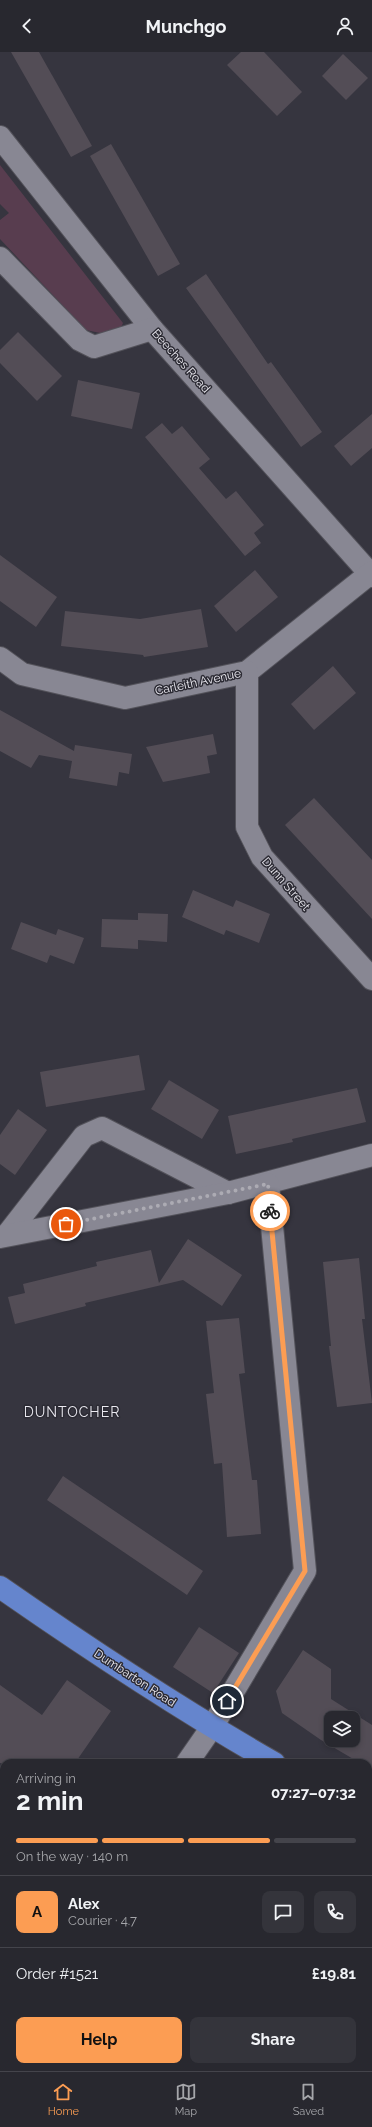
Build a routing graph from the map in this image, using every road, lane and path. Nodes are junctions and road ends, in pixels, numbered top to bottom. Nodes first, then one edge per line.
1 (0, 137) edge
2 (0, 258) edge
3 (152, 329) junction
4 (371, 574) edge
5 (0, 658) edge
6 (247, 672) junction
7 (372, 979) edge
8 (372, 1155) edge
9 (268, 1184) junction
10 (228, 1193) junction
11 (3, 1236) edge
12 (0, 1586) edge
13 (212, 1727) junction
14 (190, 1759) edge
15 (267, 1759) edge

1 - 3 street, Beeches Road
2 - 3 street
3 - 4 street, Beeches Road
4 - 6 street, Carleith Avenue
5 - 6 street, Carleith Avenue
6 - 7 street, Dunn Street
8 - 9 street
9 - 10 street
9 - 13 street
10 - 11 street
10 - 11 street
12 - 13 main road, Dumbarton Road
13 - 14 street
13 - 15 main road, Dumbarton Road

